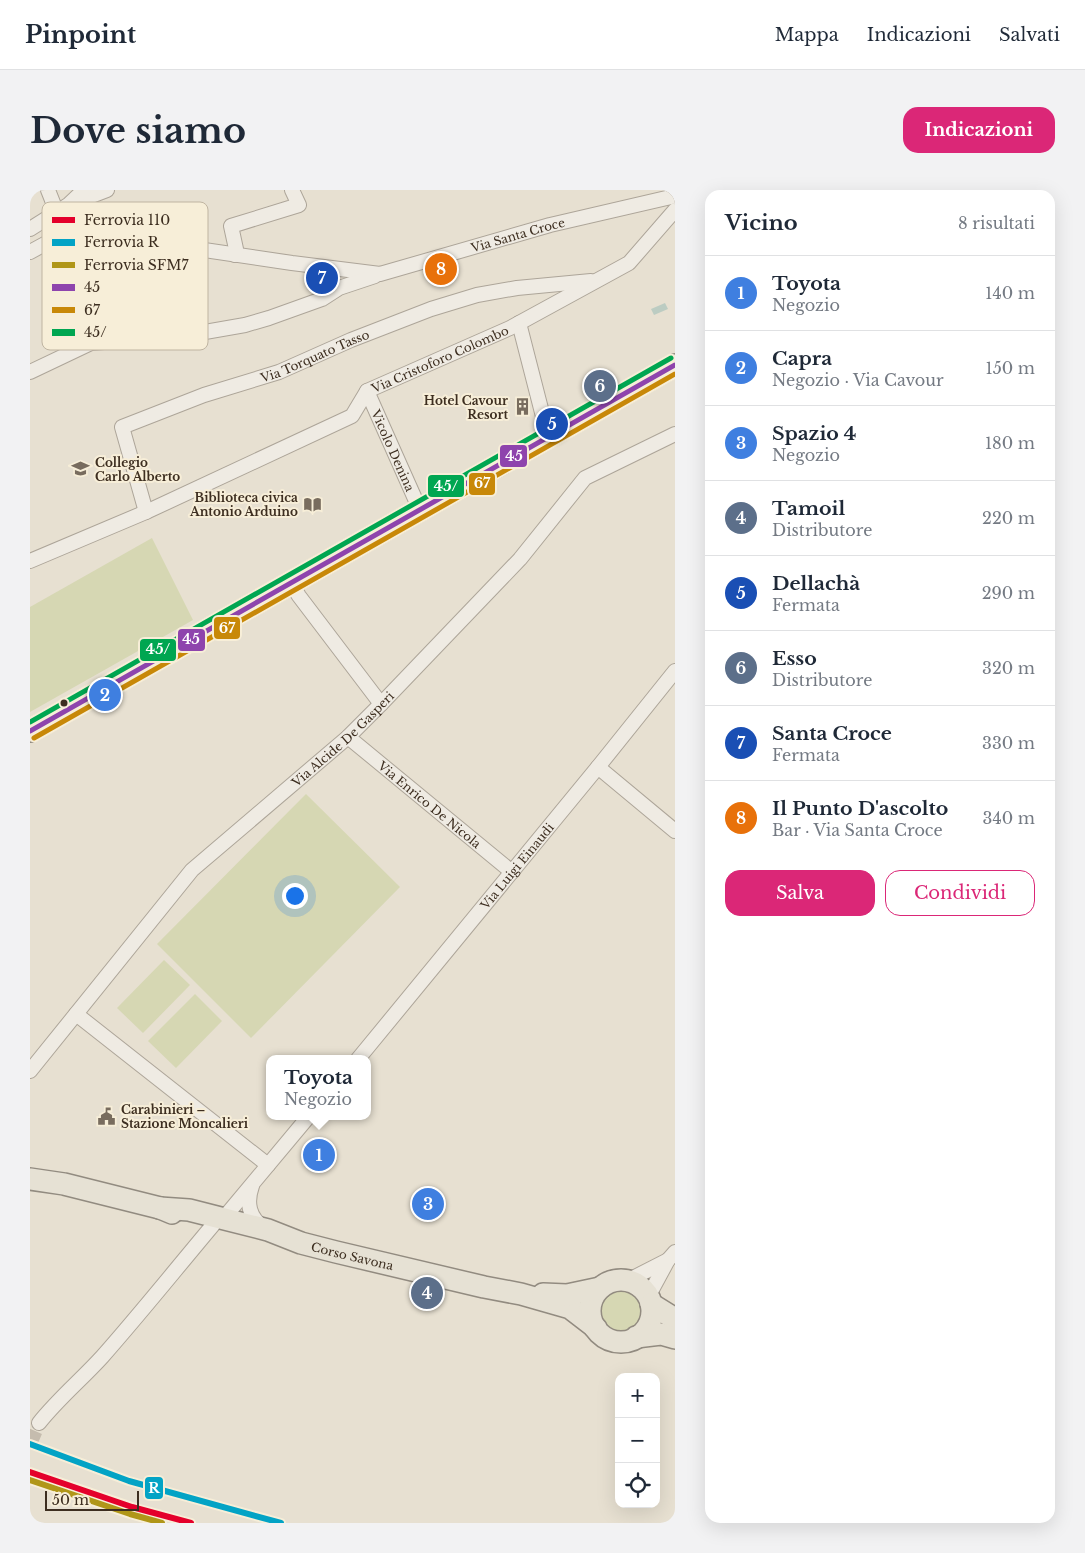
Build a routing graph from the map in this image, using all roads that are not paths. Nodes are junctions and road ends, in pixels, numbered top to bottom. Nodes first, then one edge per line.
1 (48, 190) edge
2 (84, 190) edge
3 (107, 190) edge
4 (292, 190) edge
5 (675, 196) edge
6 (58, 202) edge
7 (70, 202) edge
8 (78, 202) edge
9 (675, 210) edge
10 (42, 221) edge
11 (30, 229) edge
12 (42, 245) edge
13 (208, 251) edge
14 (30, 252) edge
15 (235, 255) junction
16 (380, 274) junction
17 (597, 280) junction
18 (519, 323) junction
19 (208, 331) edge
20 (76, 350) edge
21 (675, 365) edge
22 (30, 372) edge
23 (367, 391) junction
24 (675, 434) edge
25 (548, 436) junction
26 (420, 510) junction
27 (146, 512) junction
28 (31, 558) edge
29 (291, 583) junction
30 (675, 671) edge
31 (381, 704) junction
32 (30, 731) edge
33 (348, 737) junction
34 (598, 767) junction
35 (675, 831) edge
36 (512, 872) junction
37 (76, 1014) junction
38 (361, 1055) edge
39 (30, 1071) edge
40 (306, 1120) edge
41 (268, 1165) junction
42 (30, 1167) edge
43 (30, 1179) edge
44 (253, 1182) junction
45 (64, 1184) junction
46 (218, 1222) junction
47 (268, 1230) junction
48 (301, 1243) junction
49 (671, 1256) edge
50 (627, 1281) junction
51 (600, 1288) junction
52 (521, 1294) junction
53 (650, 1301) junction
54 (675, 1319) edge
55 (596, 1328) junction
56 (636, 1338) junction
57 (675, 1338) edge
58 (39, 1423) tunnel mouth

1 - 6 street
2 - 7 street
3 - 8 street
4 - 15 street
5 - 16 street, Via Santa Croce
9 - 17 street, Via Cristoforo Colombo
10 - 11 street
12 - 14 street
13 - 15 street, Via Santa Croce
15 - 16 street, Via Santa Croce
16 - 19 street
17 - 18 street, Via Cristoforo Colombo
17 - 27 street, Via Torquato Tasso
18 - 23 street, Via Cristoforo Colombo
18 - 25 street
20 - 22 street
21 - 25 main road
23 - 26 street, Vicolo Denina
23 - 27 street, Via Cristoforo Colombo
24 - 31 street, Via Alcide De Gasperi
25 - 26 main road
26 - 29 main road
27 - 28 street, Via Cristoforo Colombo
29 - 31 street
29 - 32 main road
30 - 34 street, Via Luigi Einaudi
31 - 33 street, Via Alcide De Gasperi
33 - 36 street, Via Enrico De Nicola
33 - 37 street, Via Alcide De Gasperi
34 - 35 street
34 - 36 street, Via Luigi Einaudi
36 - 38 street, Via Luigi Einaudi
37 - 39 street, Via Alcide De Gasperi
37 - 41 street
40 - 41 street
41 - 44 street
42 - 45 main road, Corso Savona
43 - 45 main road, Corso Savona
44 - 46 street
44 - 47 street
45 - 46 main road, Corso Savona
46 - 47 main road, Corso Savona
46 - 48 main road, Corso Savona
46 - 58 street
47 - 48 main road, Corso Savona
48 - 52 main road, Corso Savona
49 - 50 street
49 - 53 street
50 - 51 main road
50 - 53 main road
51 - 52 main road, Corso Savona
51 - 55 main road
52 - 55 main road, Corso Savona
53 - 54 main road
53 - 56 main road
55 - 56 main road
56 - 57 main road

